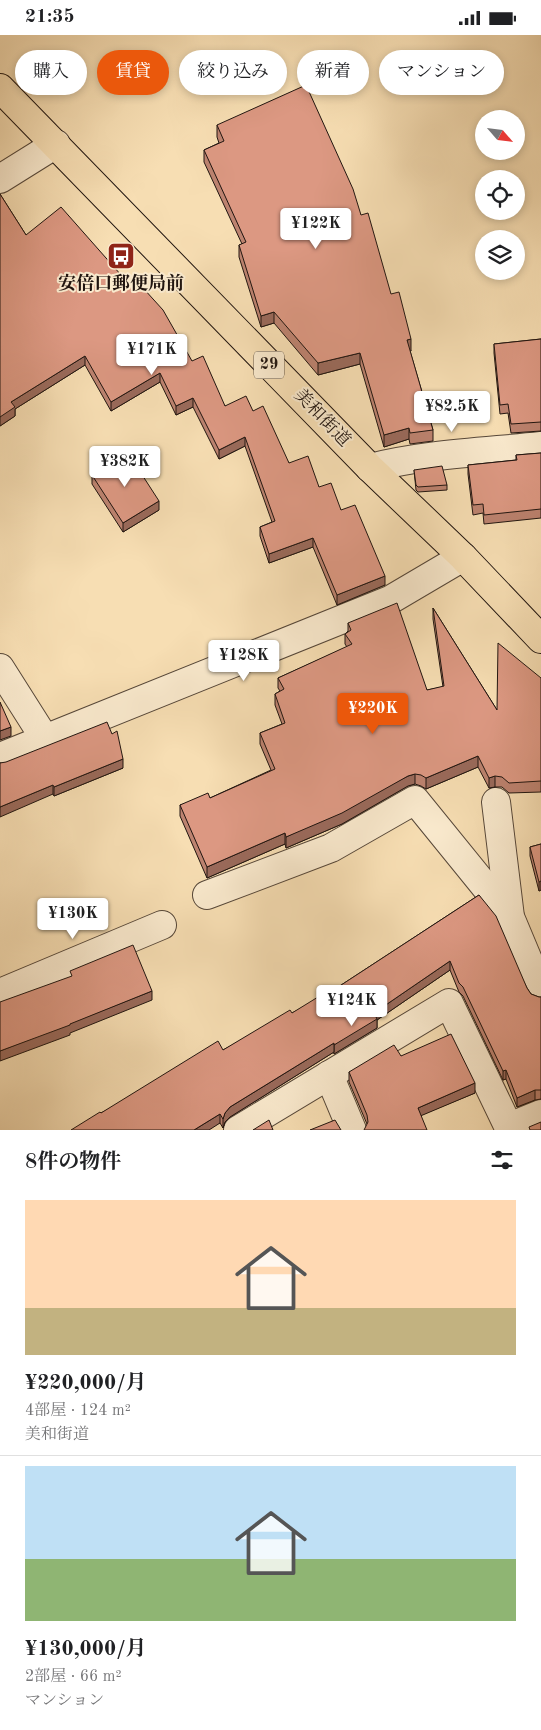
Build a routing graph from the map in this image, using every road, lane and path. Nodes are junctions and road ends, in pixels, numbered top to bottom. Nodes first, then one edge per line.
1 (0, 88) edge
2 (56, 144) junction
3 (0, 179) edge
4 (541, 446) edge
5 (370, 468) junction
6 (463, 557) junction
7 (541, 639) edge
8 (0, 668) edge
9 (45, 739) junction
10 (0, 757) edge
11 (496, 802) dead end
12 (207, 895) dead end
13 (510, 917) junction
14 (162, 925) dead end
15 (541, 991) edge
16 (0, 993) edge
17 (329, 1075) junction
18 (541, 1114) edge
19 (509, 1129) edge
20 (238, 1130) edge
21 (352, 1130) edge

1 - 2 main road, 美和街道 / 29
2 - 3 street
2 - 5 main road, 美和街道 / 29
4 - 5 street
5 - 6 main road, 美和街道 / 29
6 - 7 main road, 美和街道 / 29
6 - 9 street
8 - 9 street
9 - 10 street
11 - 13 street
12 - 13 street
13 - 15 street
14 - 16 street
17 - 19 street
17 - 20 street
17 - 21 street
18 - 19 street

